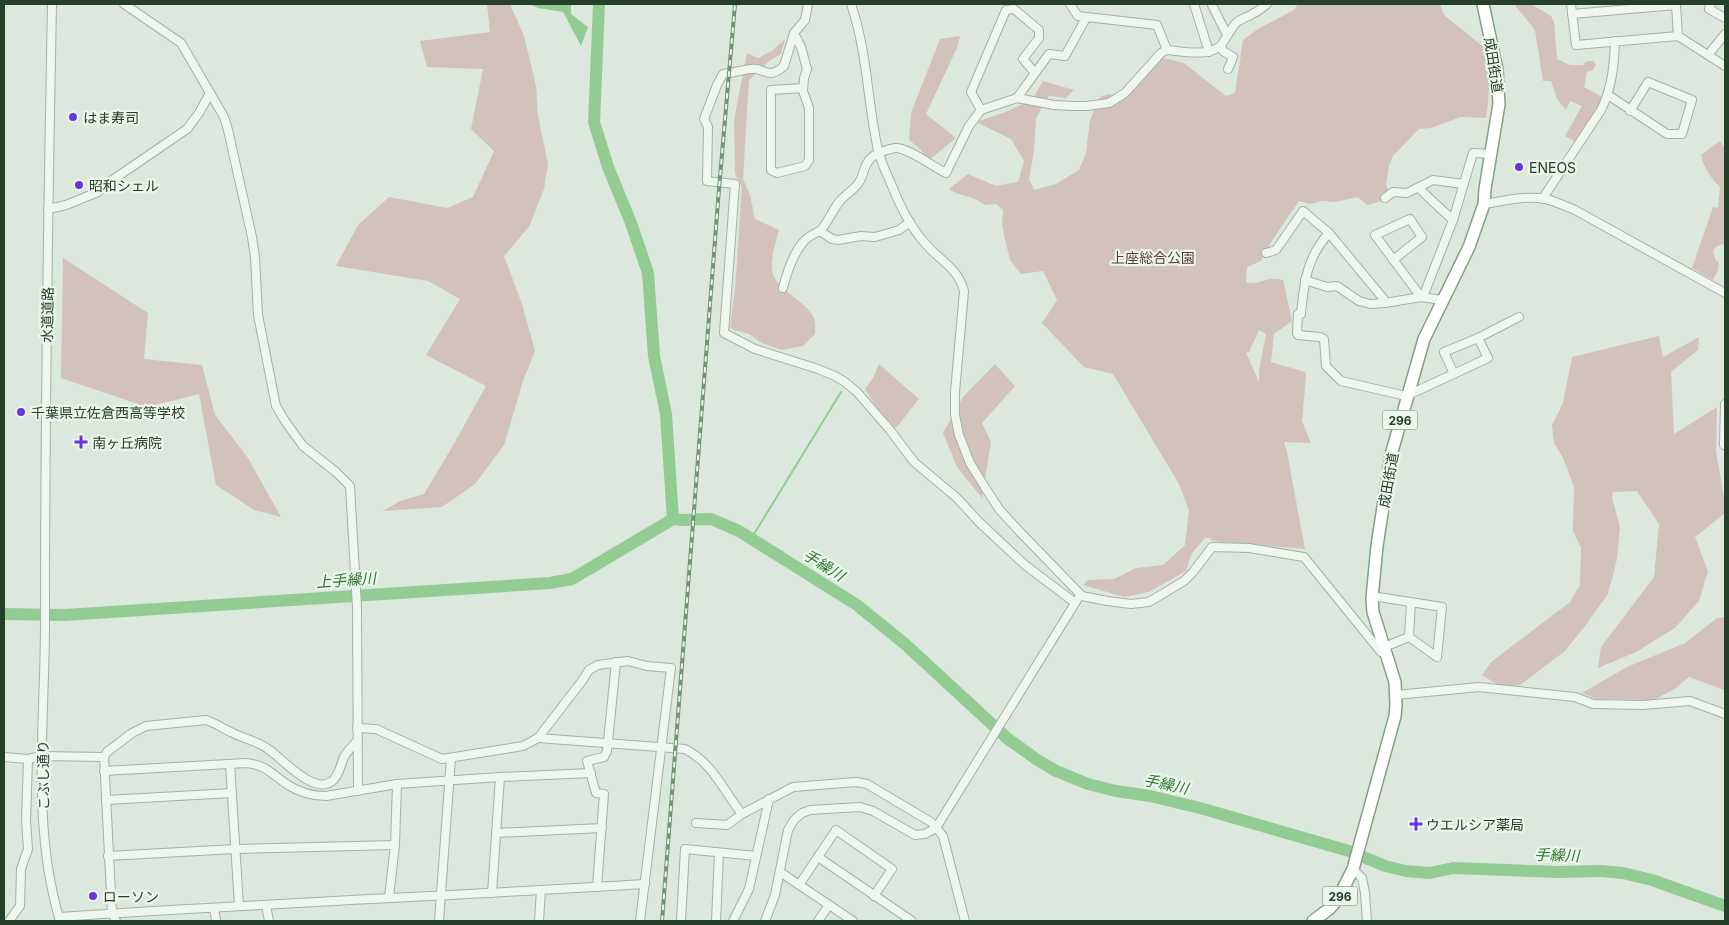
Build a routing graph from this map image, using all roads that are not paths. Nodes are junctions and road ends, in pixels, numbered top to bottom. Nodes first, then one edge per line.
1 (52, 4) edge
2 (124, 4) edge
3 (808, 4) edge
4 (851, 4) edge
5 (1070, 4) edge
6 (1194, 4) edge
7 (1211, 4) edge
8 (1267, 4) edge
9 (1483, 4) edge
10 (1571, 4) edge
11 (1711, 4) edge
12 (1572, 14) junction
13 (1086, 18) junction
14 (1725, 18) edge
15 (794, 33) junction
16 (1725, 34) edge
17 (1227, 35) junction
18 (1678, 36) junction
19 (1615, 42) junction
20 (1221, 46) junction
21 (1167, 50) junction
22 (1209, 52) junction
23 (1708, 55) junction
24 (1725, 66) edge
25 (1228, 69) dead end
26 (1035, 73) junction
27 (803, 88) junction
28 (210, 93) junction
29 (1608, 95) junction
30 (1017, 98) junction
31 (981, 110) junction
32 (1630, 110) junction
33 (879, 153) junction
34 (1492, 154) junction
35 (1464, 184) junction
36 (1419, 188) junction
37 (1385, 198) dead end
38 (1543, 198) junction
39 (1484, 204) junction
40 (48, 209) junction
41 (1454, 220) junction
42 (910, 222) junction
43 (820, 231) junction
44 (1329, 233) junction
45 (1266, 253) dead end
46 (1394, 260) junction
47 (1305, 280) junction
48 (783, 288) dead end
49 (1725, 292) edge
50 (1422, 297) junction
51 (1442, 300) junction
52 (1387, 303) junction
53 (1519, 317) dead end
54 (1478, 338) junction
55 (1454, 374) junction
56 (1406, 396) junction
57 (1725, 404) edge
58 (1724, 445) dead end
59 (1082, 596) junction
60 (1372, 596) junction
61 (1074, 602) junction
62 (1411, 602) junction
63 (45, 626) joint
64 (1409, 637) junction
65 (1385, 649) junction
66 (616, 662) junction
67 (1396, 694) junction
68 (1725, 714) edge
69 (357, 728) junction
70 (538, 738) junction
71 (356, 742) junction
72 (608, 742) junction
73 (661, 747) junction
74 (42, 756) junction
75 (4, 757) edge
76 (28, 758) junction
77 (104, 758) junction
78 (451, 758) junction
79 (230, 764) junction
80 (104, 771) junction
81 (591, 773) junction
82 (500, 777) junction
83 (450, 780) junction
84 (396, 784) junction
85 (358, 791) junction
86 (232, 793) junction
87 (769, 799) junction
88 (106, 800) junction
89 (742, 814) junction
90 (696, 823) dead end
91 (602, 828) junction
92 (936, 828) junction
93 (496, 833) junction
94 (395, 845) junction
95 (235, 849) junction
96 (719, 852) junction
97 (108, 856) junction
98 (756, 856) junction
99 (818, 857) junction
100 (1354, 865) junction
101 (780, 872) junction
102 (644, 884) junction
103 (799, 885) junction
104 (597, 887) junction
105 (540, 890) junction
106 (492, 894) junction
107 (441, 895) junction
108 (874, 896) junction
109 (389, 897) junction
110 (266, 905) junction
111 (829, 905) junction
112 (239, 906) junction
113 (214, 908) junction
114 (112, 913) junction
115 (59, 919) edge
116 (9, 921) edge
117 (116, 921) edge
118 (216, 921) edge
119 (269, 921) edge
120 (439, 921) edge
121 (539, 921) edge
122 (640, 921) edge
123 (681, 921) edge
124 (716, 921) edge
125 (733, 921) edge
126 (765, 921) edge
127 (818, 921) edge
128 (853, 921) edge
129 (912, 921) edge
130 (965, 921) edge
131 (1313, 921) edge
132 (1367, 921) edge

1 - 40 street, 水道道路
2 - 28 street
3 - 15 street
4 - 33 street
5 - 13 street
6 - 22 street
7 - 17 street
8 - 17 street
9 - 34 highway, 成田街道 / 296
10 - 12 street
11 - 14 street
12 - 18 street
12 - 19 street
13 - 21 street
13 - 26 street
15 - 27 street
15 - 61 street
16 - 23 street
17 - 20 street
18 - 19 street
18 - 23 street
19 - 29 street
20 - 22 street
20 - 25 street
21 - 22 street
21 - 30 street
23 - 24 street
26 - 30 street
26 - 31 street
27 - 27 street
28 - 40 street
28 - 69 street
29 - 32 street
29 - 38 street
30 - 31 street
31 - 33 street
32 - 32 street
33 - 42 street
33 - 43 street
34 - 35 street
34 - 39 highway, 成田街道 / 296
35 - 36 street
35 - 41 street
36 - 37 street
36 - 41 street
38 - 39 street
38 - 49 street
39 - 51 highway, 成田街道 / 296
40 - 63 street, 水道道路
41 - 50 street
42 - 43 street
42 - 59 street
43 - 48 street
44 - 45 street
44 - 47 street
44 - 52 street
46 - 46 street
46 - 50 street
47 - 52 street
47 - 56 street
50 - 51 street
50 - 52 street
51 - 56 highway, 成田街道 / 296
53 - 54 street
54 - 55 street
54 - 55 street
55 - 56 street
56 - 60 highway, 成田街道 / 296
57 - 58 street
59 - 61 street
59 - 65 street
60 - 62 street
60 - 65 highway, 成田街道 / 296
61 - 92 street
62 - 64 street
62 - 64 street
63 - 74 street, こぶし通り
64 - 65 street
65 - 67 highway, 成田街道 / 296
66 - 70 street
66 - 72 street
66 - 73 street
67 - 68 street
67 - 100 highway, 成田街道 / 296
69 - 71 street
69 - 78 street
70 - 72 street
70 - 78 street
71 - 77 street
71 - 85 street
72 - 73 street
72 - 81 street
73 - 89 street
73 - 102 street
74 - 76 street
74 - 77 street
74 - 115 street, こぶし通り
75 - 76 street
76 - 116 street
77 - 80 street
78 - 83 street
79 - 80 street
79 - 85 street
79 - 86 street
80 - 88 street
81 - 82 street
81 - 91 street
82 - 83 street
82 - 93 street
83 - 84 street
83 - 107 street
84 - 85 street
84 - 94 street
86 - 88 street
86 - 95 street
87 - 89 street
87 - 92 street
87 - 98 street
88 - 97 street
89 - 90 street
91 - 93 street
91 - 104 street
92 - 101 street
92 - 130 street
93 - 106 street
94 - 95 street
94 - 109 street
95 - 97 street
95 - 112 street
96 - 98 street
96 - 123 street
96 - 124 street
97 - 114 street
98 - 125 street
99 - 103 street
99 - 108 street
99 - 108 street
100 - 131 highway, 成田街道 / 296
100 - 132 street
101 - 103 street
101 - 126 street
102 - 104 street
102 - 122 street
103 - 111 street
104 - 105 street
105 - 106 street
105 - 121 street
106 - 107 street
107 - 109 street
107 - 120 street
108 - 129 street
109 - 110 street
110 - 112 street
110 - 119 street
111 - 127 street
111 - 128 street
112 - 113 street
113 - 114 street
113 - 118 street
114 - 115 street
114 - 117 street

